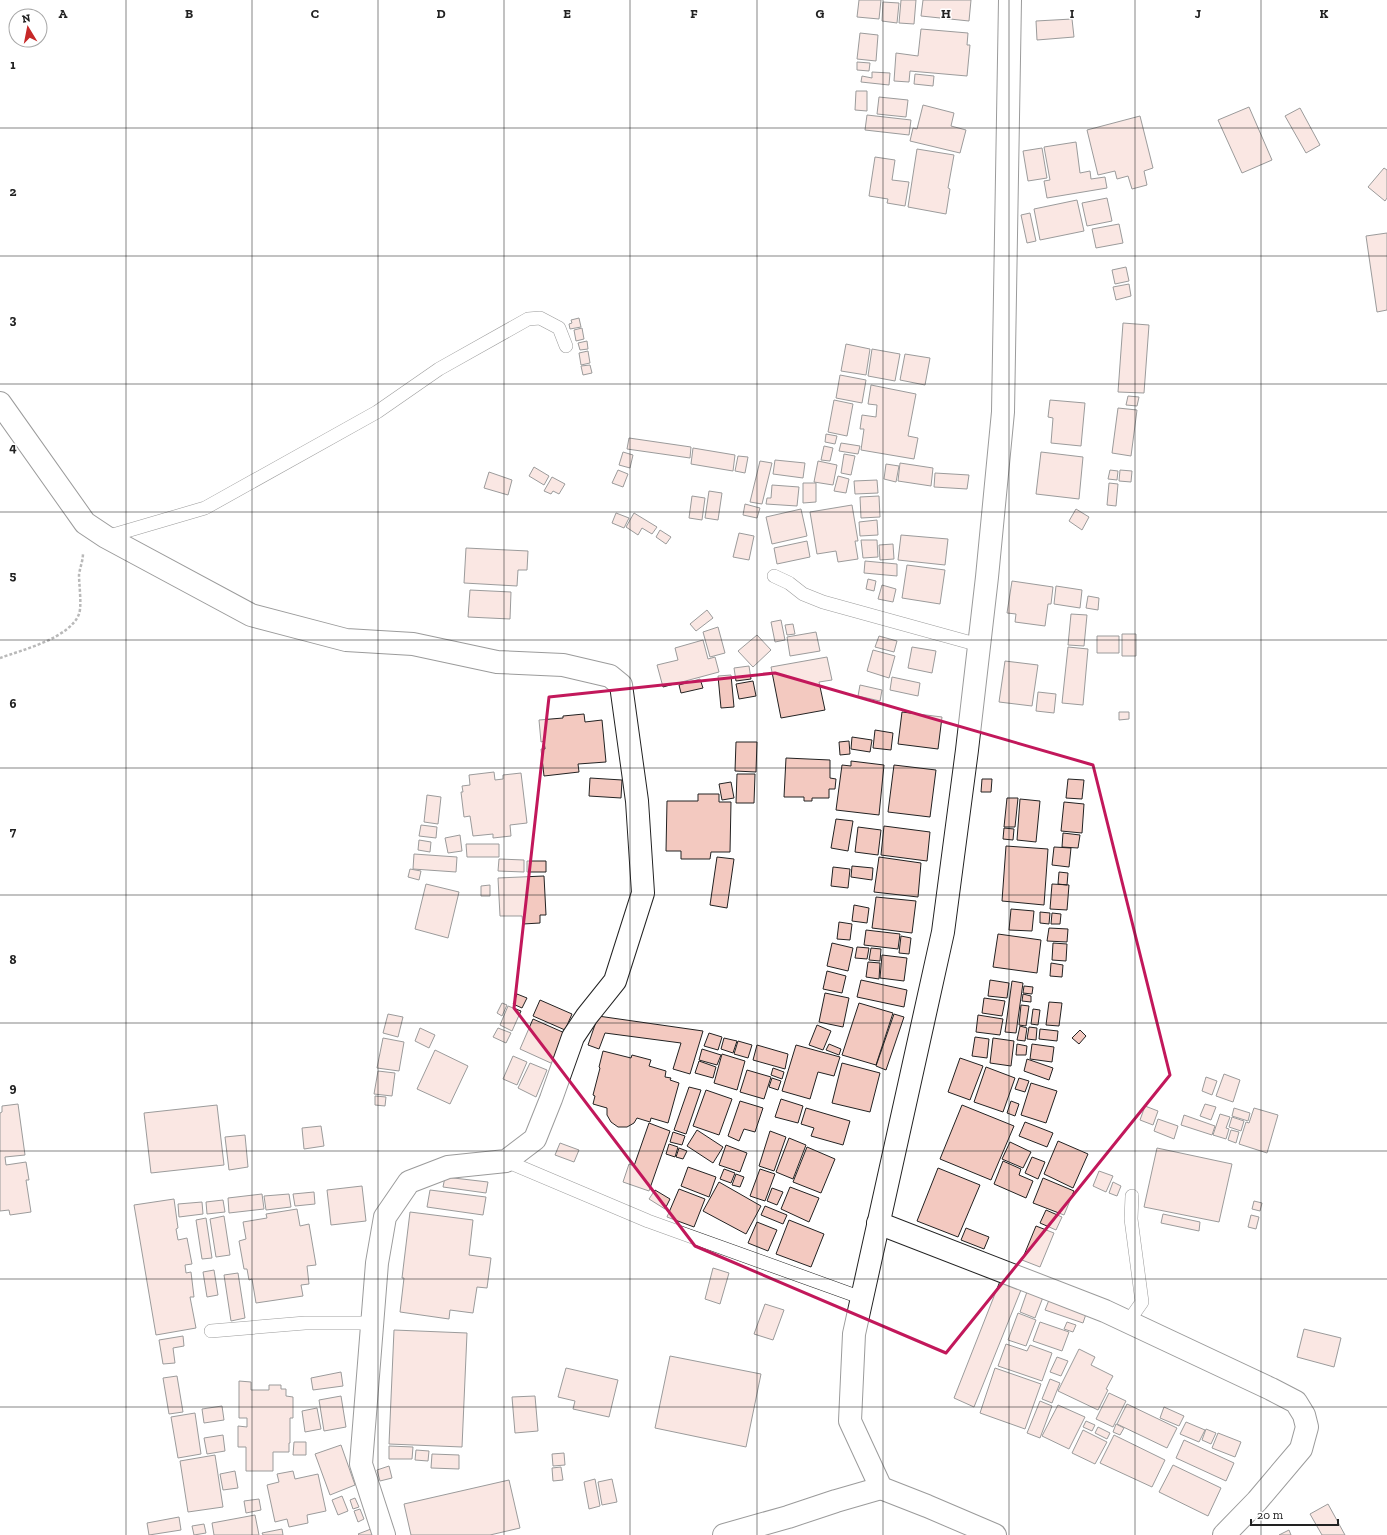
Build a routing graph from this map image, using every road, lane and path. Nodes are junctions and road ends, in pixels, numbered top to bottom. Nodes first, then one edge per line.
1 (1010, 0) edge
2 (566, 346) dead end
3 (0, 403) edge
4 (85, 523) junction
5 (106, 536) junction
6 (774, 576) dead end
7 (979, 645) junction
8 (0, 658) edge
9 (506, 1161) junction
10 (1132, 1196) dead end
11 (878, 1223) junction
12 (862, 1298) junction
13 (1128, 1322) junction
14 (372, 1323) junction
15 (211, 1331) dead end
16 (881, 1488) junction
17 (789, 1526) edge
18 (384, 1535) edge
19 (724, 1535) edge
20 (995, 1535) edge
21 (1224, 1535) edge

1 - 7 street
2 - 5 lane
3 - 4 street
4 - 5 street
4 - 8 path
5 - 9 street
6 - 7 lane
7 - 11 street
9 - 12 lane
9 - 14 street
10 - 13 lane
11 - 12 street
11 - 13 street
12 - 16 street
13 - 21 street
14 - 15 lane
14 - 18 street
16 - 17 street
16 - 20 street
17 - 19 street

